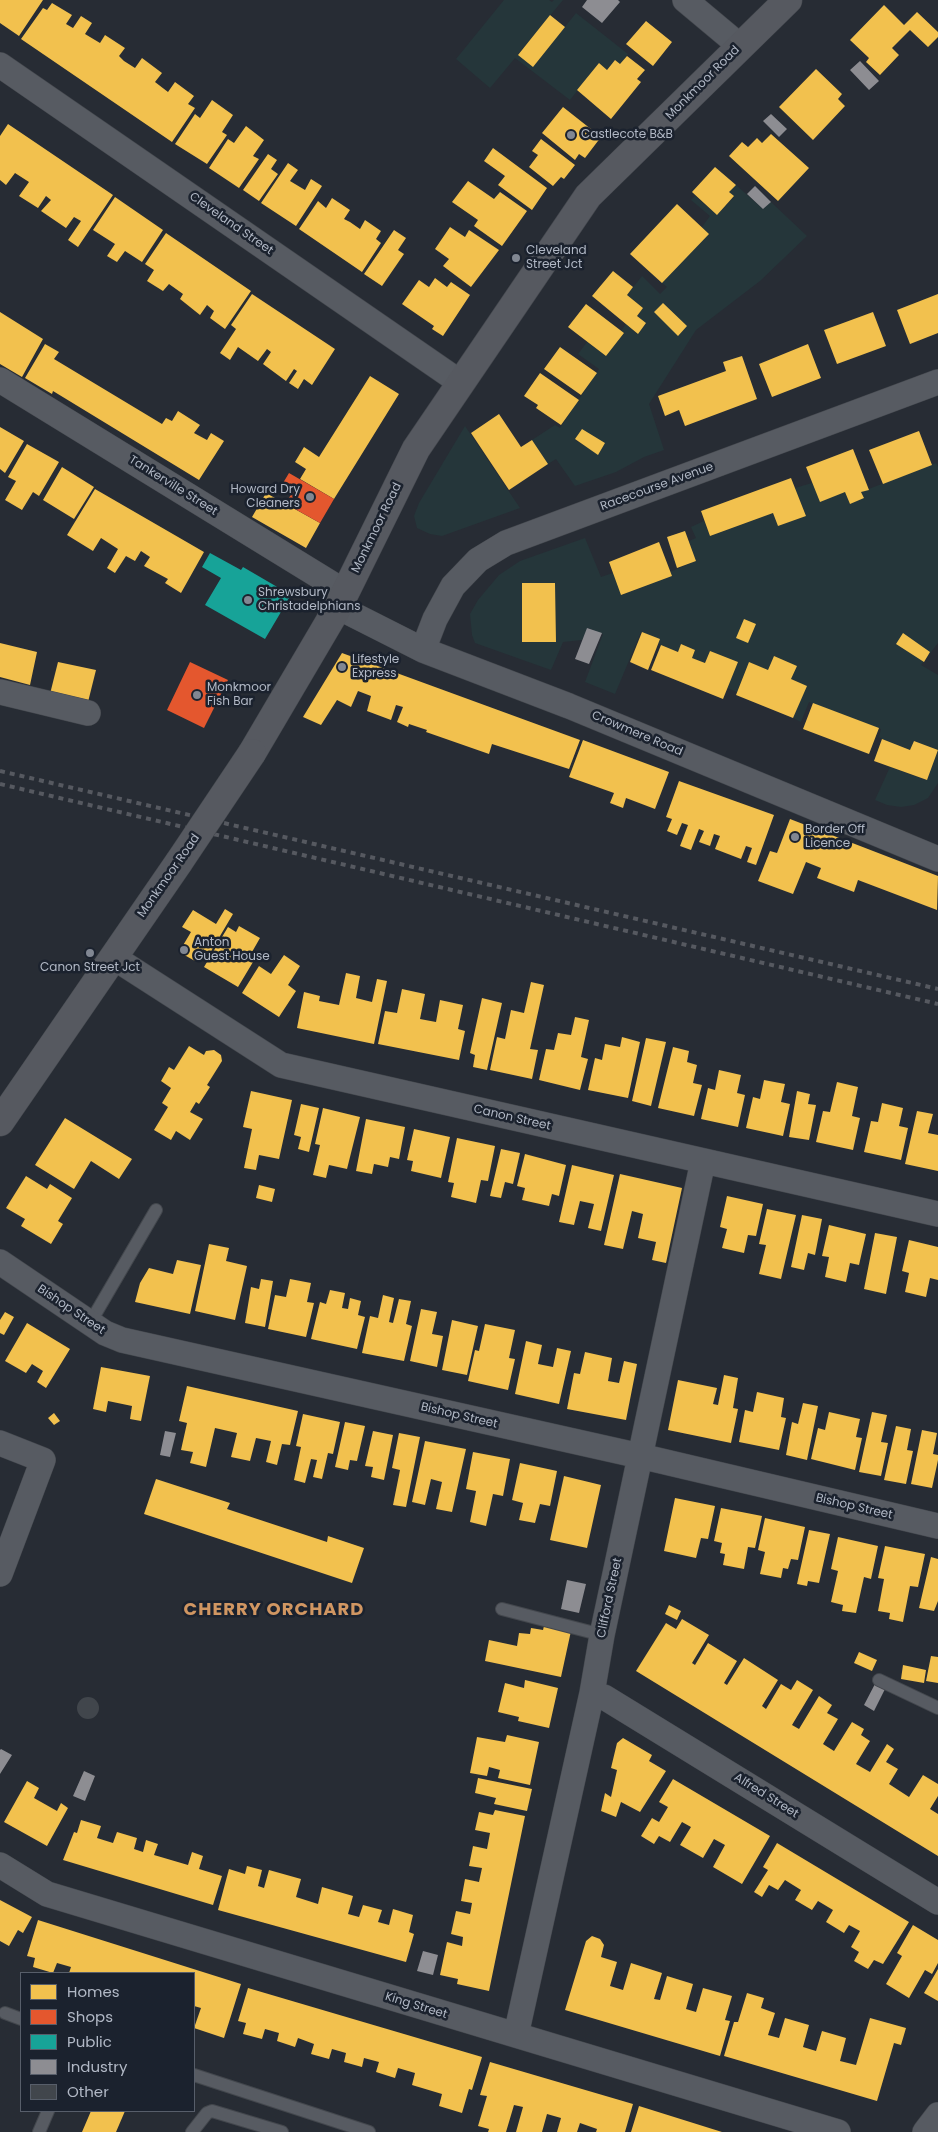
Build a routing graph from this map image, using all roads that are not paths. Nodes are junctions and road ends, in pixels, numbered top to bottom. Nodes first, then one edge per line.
1 (685, 0) edge
2 (788, 0) edge
3 (740, 46) junction
4 (0, 65) edge
5 (0, 380) edge
6 (938, 382) edge
7 (461, 383) junction
8 (341, 599) junction
9 (423, 650) junction
10 (0, 692) edge
11 (88, 713) dead end
12 (935, 851) edge
13 (113, 956) junction
14 (0, 1122) edge
15 (703, 1161) junction
16 (156, 1210) dead end
17 (938, 1214) edge
18 (0, 1262) edge
19 (90, 1323) junction
20 (0, 1443) edge
21 (640, 1456) junction
22 (938, 1526) edge
23 (0, 1574) edge
24 (502, 1609) dead end
25 (602, 1635) junction
26 (879, 1680) dead end
27 (592, 1693) junction
28 (938, 1708) edge
29 (0, 1865) edge
30 (938, 1902) edge
31 (5, 2013) dead end
32 (20, 2019) edge
33 (516, 2035) junction
34 (195, 2075) edge
35 (48, 2112) edge
36 (938, 2115) edge
37 (39, 2132) edge
38 (192, 2132) edge
39 (282, 2132) edge
40 (369, 2132) edge
41 (838, 2132) edge
42 (925, 2132) edge

1 - 3 street
2 - 3 street, Monkmoor Road
3 - 7 street, Monkmoor Road
4 - 7 street, Cleveland Street
5 - 8 street, Tankerville Street
6 - 9 street, Racecourse Avenue
7 - 8 street, Monkmoor Road
8 - 9 street, Crowmere Road
8 - 13 street, Monkmoor Road, bridge
9 - 12 street, Crowmere Road
10 - 11 street
13 - 14 street, Monkmoor Road
13 - 15 street, Canon Street
15 - 17 street, Canon Street
15 - 21 street, Clifford Street
16 - 19 lane
18 - 19 street, Bishop Street
19 - 21 street, Bishop Street
20 - 23 street
21 - 22 street, Bishop Street
21 - 25 street, Clifford Street
24 - 25 lane
25 - 27 street, Clifford Street
26 - 28 lane
27 - 30 street, Alfred Street
27 - 33 street, Clifford Street
29 - 33 street, King Street
31 - 32 lane
33 - 41 street, King Street
34 - 40 lane
35 - 37 lane
36 - 42 street
38 - 39 lane

